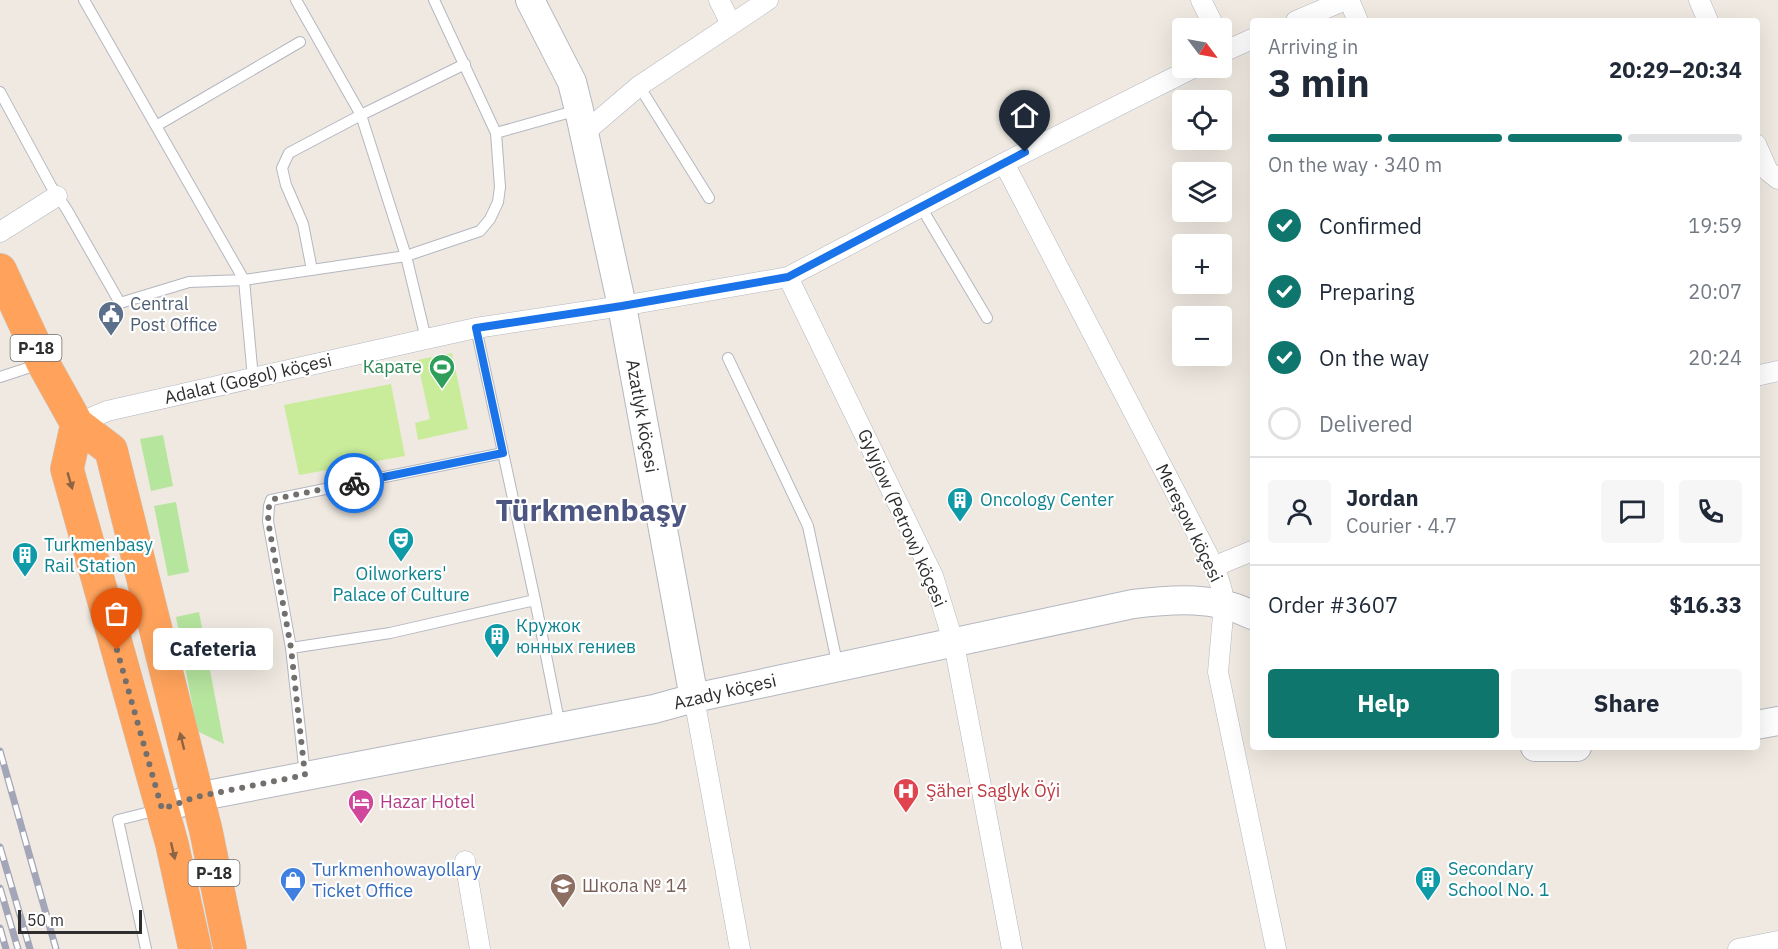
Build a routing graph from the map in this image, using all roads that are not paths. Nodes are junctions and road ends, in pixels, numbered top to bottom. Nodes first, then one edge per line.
1 (84, 0) edge
2 (296, 0) edge
3 (434, 0) edge
4 (530, 0) edge
5 (719, 0) edge
6 (768, 0) edge
7 (1201, 0) edge
8 (1347, 0) edge
9 (1700, 0) edge
10 (1210, 18) edge
11 (1303, 18) edge
12 (1356, 18) edge
13 (1707, 18) edge
14 (732, 24) junction
15 (1250, 40) edge
16 (300, 42) dead end
17 (1232, 45) edge
18 (465, 64) junction
19 (1173, 78) edge
20 (639, 86) junction
21 (0, 92) edge
22 (361, 115) junction
23 (581, 122) junction
24 (156, 126) junction
25 (496, 133) junction
26 (1760, 153) edge
27 (1004, 163) junction
28 (1778, 179) edge
29 (57, 196) junction
30 (709, 198) dead end
31 (921, 207) junction
32 (0, 232) edge
33 (406, 256) junction
34 (0, 270) edge
35 (312, 270) junction
36 (788, 277) junction
37 (244, 280) junction
38 (622, 306) junction
39 (987, 318) dead end
40 (476, 328) junction
41 (426, 339) junction
42 (728, 358) dead end
43 (43, 363) junction
44 (1778, 370) edge
45 (1760, 375) edge
46 (0, 377) edge
47 (253, 378) junction
48 (77, 424) junction
49 (503, 453) junction
50 (1250, 552) edge
51 (1213, 567) junction
52 (535, 600) junction
53 (1224, 604) junction
54 (1250, 614) edge
55 (954, 644) junction
56 (291, 648) junction
57 (838, 667) junction
58 (693, 698) junction
59 (1778, 721) edge
60 (1760, 724) edge
61 (560, 727) junction
62 (305, 775) junction
63 (196, 797) junction
64 (162, 809) junction
65 (465, 861) dead end
66 (1778, 941) edge
67 (146, 949) edge
68 (195, 949) edge
69 (230, 949) edge
70 (480, 949) edge
71 (740, 949) edge
72 (1012, 949) edge
73 (1276, 949) edge
74 (1738, 949) edge

1 - 24 lane
2 - 22 lane
3 - 18 lane
4 - 23 main road, Azatlyk köçesi
5 - 14 street
6 - 14 street
7 - 10 street
8 - 11 street
8 - 12 street
9 - 13 street
14 - 20 street
15 - 17 street
16 - 24 lane
18 - 22 lane
18 - 25 lane
19 - 27 street, Adalat (Gogol) köçesi
20 - 23 street
20 - 30 lane
21 - 29 lane
22 - 33 lane
22 - 35 lane
23 - 25 lane
23 - 38 main road, Azatlyk köçesi
24 - 37 lane
25 - 33 lane
26 - 28 street
27 - 31 street, Adalat (Gogol) köçesi
27 - 51 street, Mereşow köçesi
29 - 32 street
29 - 37 lane
31 - 36 street, Adalat (Gogol) köçesi
31 - 39 lane
33 - 35 lane
33 - 41 lane
34 - 43 highway, P-18
35 - 37 lane
36 - 38 street, Adalat (Gogol) köçesi
36 - 55 street, Gylyjow (Petrow) köçesi
37 - 47 lane
38 - 40 street, Adalat (Gogol) köçesi
38 - 58 main road, Azatlyk köçesi
40 - 41 street, Adalat (Gogol) köçesi
40 - 49 lane
41 - 47 street, Adalat (Gogol) köçesi
42 - 57 lane
43 - 46 lane
43 - 48 highway, P-18
44 - 45 street
47 - 48 street, Adalat (Gogol) köçesi
63 -> 48 highway, P-18
48 -> 64 highway, P-18
49 - 52 lane
49 - 56 lane
50 - 51 street
51 - 53 street, Mereşow köçesi
52 - 56 lane
52 - 61 lane
53 - 54 main road, Azady köçesi
53 - 55 main road, Azady köçesi
53 - 73 street, Mereşow köçesi
55 - 57 main road, Azady köçesi
55 - 72 street, Gylyjow (Petrow) köçesi
56 - 62 lane
57 - 58 main road, Azady köçesi
58 - 61 main road, Azady köçesi
58 - 71 street, Azatlyk köçesi
59 - 60 main road
61 - 62 main road, Azady köçesi
62 - 63 main road, Azady köçesi
63 - 64 main road, Azady köçesi
63 - 69 highway, P-18
64 - 67 lane
64 -> 68 highway, P-18
65 - 70 street
66 - 74 street

